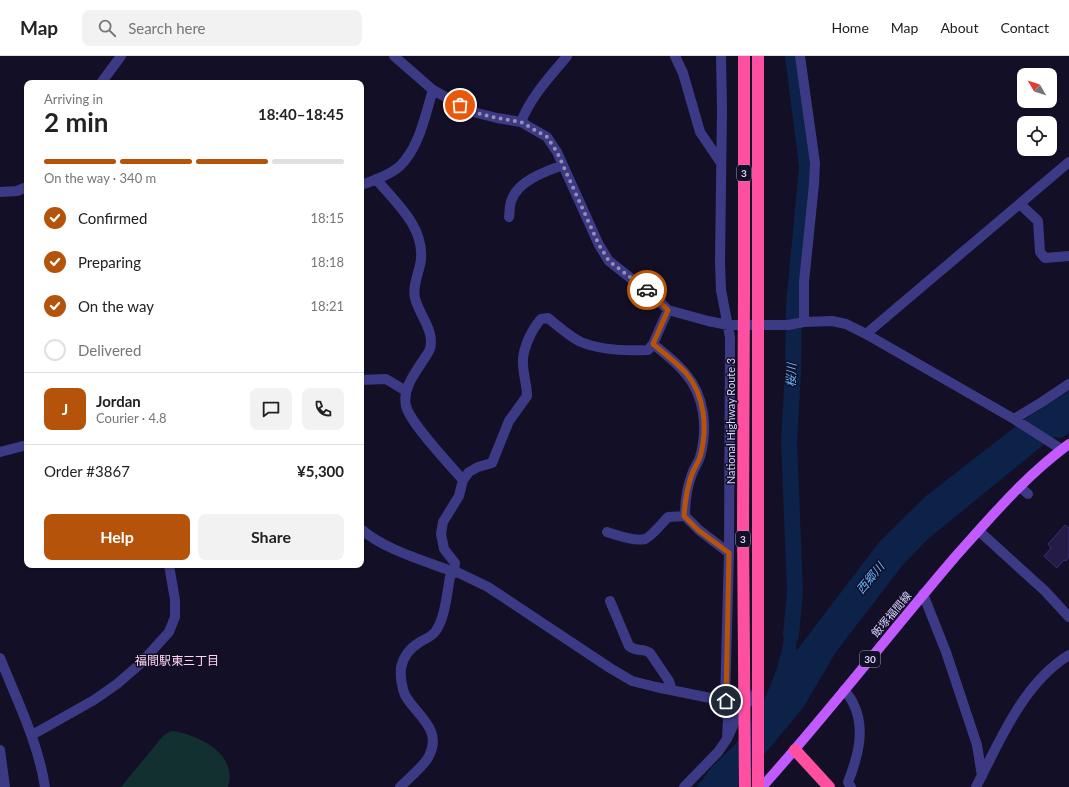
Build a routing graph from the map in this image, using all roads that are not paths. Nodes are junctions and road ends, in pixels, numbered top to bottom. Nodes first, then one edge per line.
1 (121, 56) edge
2 (394, 56) edge
3 (567, 56) edge
4 (675, 56) edge
5 (720, 56) edge
6 (744, 56) edge
7 (758, 56) edge
8 (800, 56) edge
9 (103, 80) edge
10 (433, 90) junction
11 (521, 122) junction
12 (1069, 162) edge
13 (721, 163) junction
14 (563, 165) junction
15 (376, 179) junction
16 (364, 184) edge
17 (24, 188) edge
18 (0, 192) edge
19 (1020, 204) junction
20 (509, 217) dead end
21 (1069, 256) edge
22 (668, 310) junction
23 (801, 323) junction
24 (728, 325) junction
25 (866, 334) junction
26 (653, 344) junction
27 (364, 380) edge
28 (1069, 384) edge
29 (406, 391) junction
30 (1015, 420) junction
31 (24, 446) edge
32 (1065, 447) edge
33 (0, 452) edge
34 (463, 480) junction
35 (684, 516) junction
36 (979, 531) junction
37 (364, 532) edge
38 (608, 532) dead end
39 (729, 553) junction
40 (170, 568) edge
41 (454, 572) junction
42 (923, 594) junction
43 (610, 601) dead end
44 (1069, 618) edge
45 (758, 650) junction
46 (1069, 654) edge
47 (0, 658) edge
48 (763, 681) dead end
49 (672, 690) junction
50 (844, 690) junction
51 (726, 701) junction
52 (741, 708) junction
53 (32, 735) junction
54 (727, 739) junction
55 (0, 750) edge
56 (795, 750) junction
57 (982, 776) junction
58 (5, 787) edge
59 (45, 787) edge
60 (400, 787) edge
61 (684, 787) edge
62 (745, 787) edge
63 (758, 787) edge
64 (763, 787) edge
65 (829, 787) edge
66 (851, 787) edge
67 (976, 787) edge

1 - 9 street
2 - 10 street
3 - 11 street
4 - 13 street
5 - 13 street
6 - 62 highway, National Highway Route 3 / 3, bridge
7 - 45 highway, 3, bridge
8 - 23 street
10 - 11 street
10 - 15 street
11 - 14 street
12 - 19 street
13 - 24 street
14 - 20 street
14 - 22 street
15 - 16 street
15 - 29 street
17 - 18 street
19 - 21 street
19 - 25 street
22 - 24 street
22 - 26 street
23 - 24 street
23 - 25 street
24 - 39 street
25 - 30 street
26 - 34 street
26 - 35 street
27 - 29 street
28 - 30 street
29 - 34 street
30 - 32 street
31 - 33 street
32 - 36 main road, 30
34 - 41 street
35 - 38 street
35 - 39 street
36 - 42 main road, 飯塚福間線 / 30
36 - 44 street
37 - 41 street
39 - 51 street
40 - 53 street
41 - 49 street
41 - 60 street
42 - 50 main road, 飯塚福間線 / 30
42 - 57 street
43 - 49 street
45 - 63 highway, 3, bridge
45 - 64 highway, bridge
46 - 57 street
47 - 53 street
48 - 52 street
49 - 51 street
50 - 56 main road, 飯塚福間線 / 30
50 - 66 street
51 - 52 street
51 - 54 street
52 - 54 street
53 - 59 street
54 - 61 street
55 - 58 street
56 - 64 main road, 飯塚福間線 / 30
56 - 65 highway
57 - 67 street

